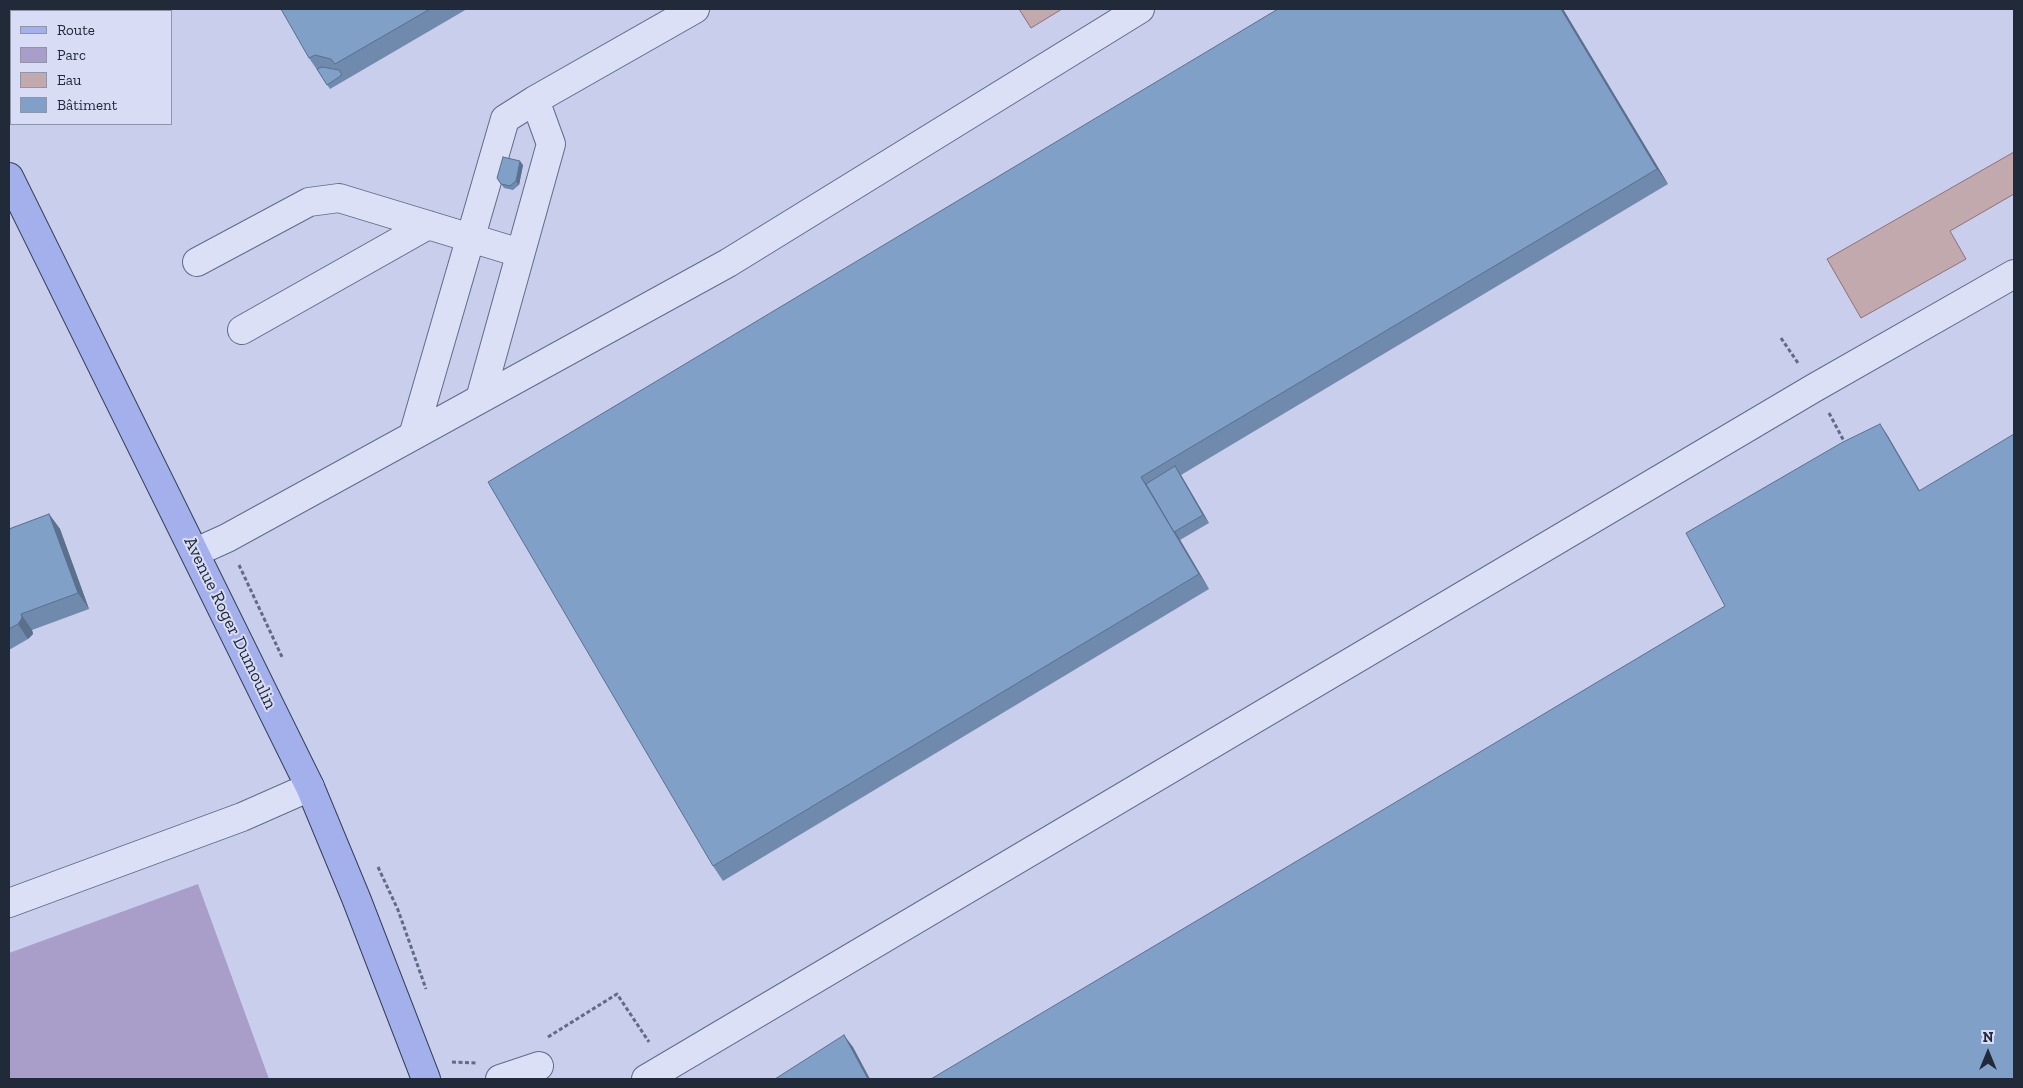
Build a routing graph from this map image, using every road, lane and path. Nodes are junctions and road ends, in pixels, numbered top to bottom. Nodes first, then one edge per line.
1 (695, 9) edge
2 (1140, 9) edge
3 (535, 100) junction
4 (9, 177) edge
5 (428, 225) junction
6 (470, 237) junction
7 (520, 253) junction
8 (197, 262) dead end
9 (2014, 274) edge
10 (242, 330) dead end
11 (480, 399) junction
12 (413, 436) junction
13 (196, 552) junction
14 (310, 787) junction
15 (9, 903) edge
16 (544, 1039) dead end
17 (452, 1062) dead end
18 (539, 1066) dead end
19 (492, 1070) edge
20 (656, 1073) edge
21 (426, 1079) edge

1 - 3 lane
2 - 11 lane
3 - 6 lane
3 - 7 lane
4 - 13 main road, Avenue Roger Dumoulin
5 - 6 lane
5 - 8 lane
5 - 10 lane
6 - 7 lane
6 - 12 lane
7 - 11 lane
9 - 20 lane
11 - 12 lane
12 - 13 lane
13 - 14 main road, Avenue Roger Dumoulin
14 - 15 lane
14 - 21 main road, Avenue Roger Dumoulin
16 - 20 path
17 - 19 path
18 - 19 lane

